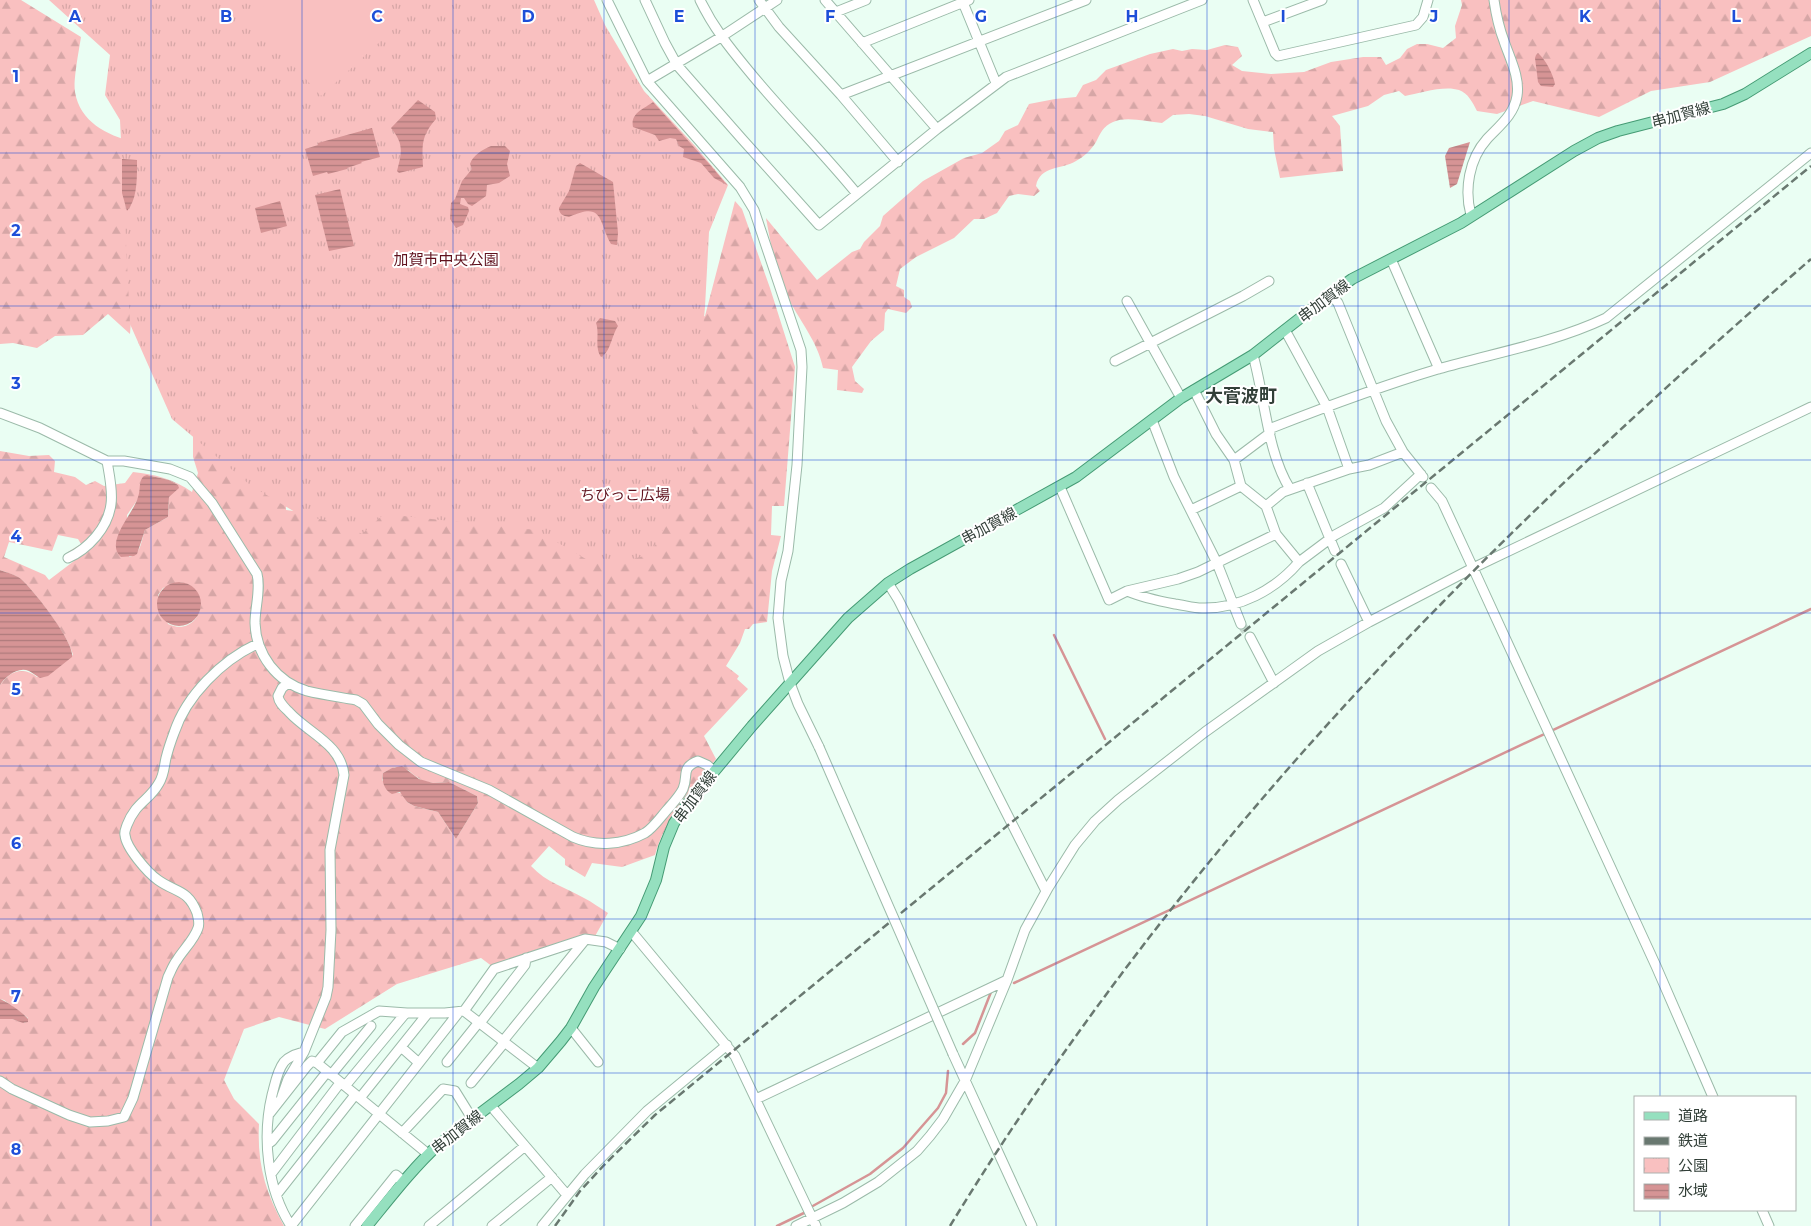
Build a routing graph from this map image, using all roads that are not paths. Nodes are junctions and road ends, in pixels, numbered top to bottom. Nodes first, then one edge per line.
1 (607, 0) edge
2 (645, 0) edge
3 (700, 0) edge
4 (759, 0) edge
5 (777, 0) edge
6 (825, 0) edge
7 (866, 0) edge
8 (1086, 0) edge
9 (1202, 0) edge
10 (1253, 0) edge
11 (1322, 0) edge
12 (1428, 0) edge
13 (1494, 0) edge
14 (964, 1) edge
15 (765, 8) junction
16 (836, 12) junction
17 (1263, 22) junction
18 (721, 37) junction
19 (978, 41) junction
20 (862, 43) junction
21 (1811, 53) edge
22 (677, 65) junction
23 (890, 75) junction
24 (647, 81) junction
25 (996, 83) junction
26 (840, 95) junction
27 (937, 129) junction
28 (1811, 153) edge
29 (898, 162) junction
30 (857, 194) junction
31 (1471, 215) junction
32 (1391, 259) junction
33 (1269, 281) dead end
34 (1331, 294) junction
35 (1127, 301) dead end
36 (1285, 330) junction
37 (1150, 344) junction
38 (1253, 355) junction
39 (1115, 361) dead end
40 (1439, 369) junction
41 (1374, 389) junction
42 (1194, 390) junction
43 (1181, 398) junction
44 (1327, 407) junction
45 (1811, 407) edge
46 (0, 413) edge
47 (1152, 420) junction
48 (1270, 431) junction
49 (1403, 452) junction
50 (1234, 460) junction
51 (106, 461) junction
52 (1349, 469) junction
53 (1307, 483) junction
54 (1241, 486) junction
55 (1060, 487) junction
56 (1431, 488) dead end
57 (1290, 489) junction
58 (1266, 506) junction
59 (1190, 510) junction
60 (1276, 534) junction
61 (1330, 539) junction
62 (1335, 551) dead end
63 (68, 558) dead end
64 (1299, 562) junction
65 (1217, 563) junction
66 (1341, 564) dead end
67 (1473, 568) junction
68 (888, 583) junction
69 (1127, 591) junction
70 (1235, 604) junction
71 (1369, 622) junction
72 (1241, 624) tunnel mouth
73 (1250, 637) tunnel mouth
74 (258, 644) junction
75 (288, 683) junction
76 (790, 683) junction
77 (1274, 683) junction
78 (714, 771) junction
79 (1046, 891) junction
80 (631, 931) junction
81 (585, 939) junction
82 (620, 948) junction
83 (526, 958) junction
84 (1007, 980) junction
85 (461, 1011) junction
86 (407, 1013) junction
87 (428, 1013) junction
88 (479, 1022) junction
89 (371, 1026) dead end
90 (571, 1028) junction
91 (504, 1042) junction
92 (727, 1045) junction
93 (401, 1047) junction
94 (304, 1052) junction
95 (447, 1062) dead end
96 (598, 1062) dead end
97 (317, 1063) junction
98 (419, 1063) junction
99 (538, 1068) junction
100 (329, 1073) junction
101 (0, 1081) edge
102 (965, 1081) junction
103 (472, 1083) dead end
104 (342, 1085) junction
105 (1713, 1096) edge
106 (357, 1097) junction
107 (282, 1099) junction
108 (756, 1099) junction
109 (491, 1106) junction
110 (270, 1113) junction
111 (378, 1114) junction
112 (473, 1120) junction
113 (402, 1133) junction
114 (268, 1144) junction
115 (525, 1146) junction
116 (428, 1154) junction
117 (271, 1174) junction
118 (552, 1177) junction
119 (403, 1181) junction
120 (277, 1194) junction
121 (567, 1195) junction
122 (1762, 1211) edge
123 (815, 1222) edge
124 (368, 1225) edge
125 (291, 1226) edge
126 (355, 1226) edge
127 (429, 1226) edge
128 (492, 1226) edge
129 (542, 1226) edge
130 (796, 1226) edge
131 (1032, 1226) edge
132 (1769, 1226) edge

1 - 24 street
2 - 22 street
3 - 18 street
4 - 15 street
5 - 15 street
6 - 16 street
7 - 16 street
8 - 19 street
9 - 25 street
10 - 17 street
11 - 17 street
12 - 17 street
13 - 31 street
14 - 19 street
14 - 20 street
15 - 18 street
15 - 26 street
16 - 20 street
18 - 22 street
18 - 30 street
19 - 23 street
19 - 25 street
20 - 23 street
21 - 31 main road, 串加賀線
22 - 24 street
22 - 30 street
23 - 26 street
23 - 27 street
24 - 76 street
25 - 27 street
26 - 29 street
27 - 29 street
28 - 40 street
29 - 30 street
31 - 32 main road, 串加賀線
32 - 34 main road, 串加賀線
32 - 40 street
33 - 37 street
34 - 36 main road, 串加賀線
34 - 41 street
35 - 37 street
36 - 38 main road, 串加賀線
36 - 44 street
37 - 39 street
37 - 43 street
38 - 42 main road, 串加賀線
38 - 48 street
40 - 41 street
41 - 44 street
41 - 49 street
42 - 43 main road, 串加賀線
42 - 50 street
43 - 47 main road, 串加賀線
44 - 48 street
44 - 52 street
45 - 67 street
46 - 51 street
47 - 55 main road, 串加賀線
47 - 59 street
48 - 50 street
48 - 57 street
49 - 52 street
49 - 61 street
50 - 54 street
51 - 63 street
51 - 74 street
52 - 53 street
53 - 57 street
53 - 61 street
54 - 58 street
54 - 59 street
55 - 68 main road, 串加賀線
55 - 69 street
56 - 67 street
57 - 58 street
58 - 60 street
59 - 65 street
60 - 64 street
60 - 65 street
61 - 62 street
61 - 64 street
64 - 70 street
65 - 69 street
65 - 70 street
66 - 71 street
67 - 71 street
67 - 105 street
68 - 76 main road, 串加賀線
68 - 79 street
69 - 70 street
70 - 72 street
71 - 77 street
73 - 77 street
74 - 75 street
74 - 101 street
75 - 78 street
75 - 94 street
76 - 78 main road, 串加賀線
76 - 102 street, bridge
77 - 79 street
78 - 80 main road, 串加賀線
79 - 84 street
80 - 82 main road, 串加賀線
80 - 92 street
81 - 82 street
81 - 83 street
81 - 91 street
82 - 90 main road, 串加賀線
83 - 85 street
83 - 88 street
84 - 102 street
84 - 108 street
85 - 87 street
85 - 88 street
85 - 98 street
86 - 87 street
86 - 97 street
86 - 104 street
87 - 93 street
88 - 91 street
88 - 95 street
89 - 100 street
90 - 96 street
90 - 99 main road, 串加賀線
91 - 99 street
91 - 103 street
92 - 108 street
92 - 121 street
93 - 98 street
93 - 106 street
94 - 107 street
94 - 110 street
97 - 100 street
97 - 107 street
98 - 111 street
99 - 109 main road, 串加賀線
100 - 104 street
100 - 114 street
102 - 123 street
102 - 131 street
104 - 106 street
104 - 117 street
106 - 111 street
106 - 120 street
107 - 110 street
108 - 123 street
109 - 112 main road, 串加賀線
109 - 115 street
110 - 114 street
111 - 113 street
111 - 125 street
112 - 113 street
112 - 116 main road, 串加賀線
113 - 116 street
114 - 117 street
115 - 118 street
115 - 127 street
116 - 119 main road, 串加賀線
117 - 120 street
118 - 121 street
118 - 128 street
119 - 124 main road, 串加賀線
119 - 126 street
120 - 125 street
121 - 129 street
122 - 132 street
123 - 130 street

